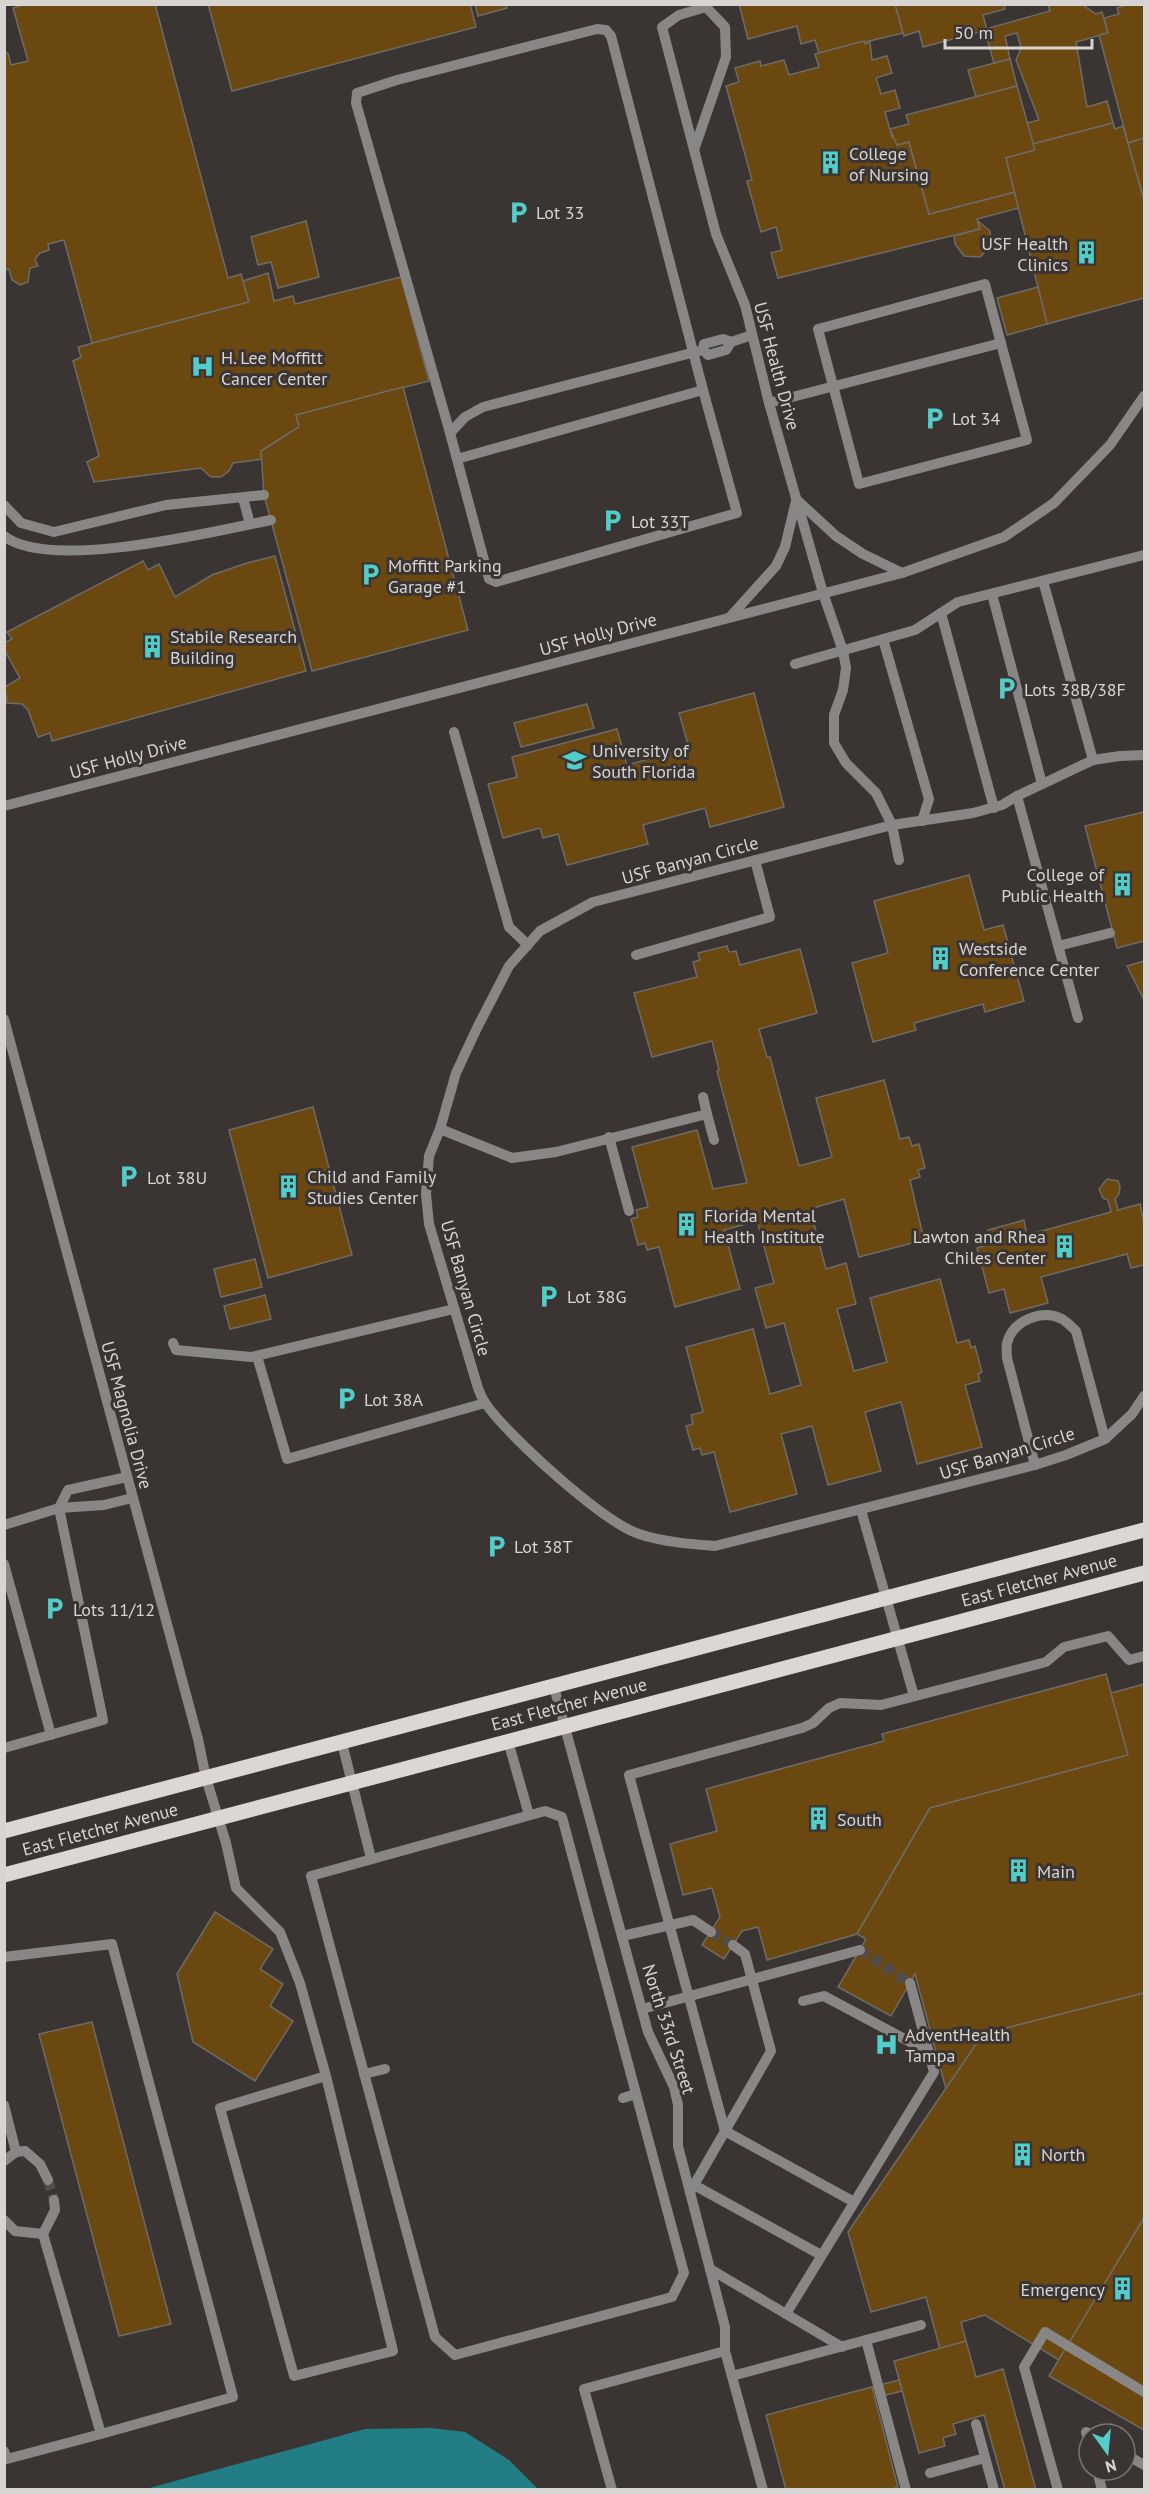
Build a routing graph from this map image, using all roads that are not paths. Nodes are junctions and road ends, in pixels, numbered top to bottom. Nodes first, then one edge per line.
1 (694, 150) junction
2 (752, 335) junction
3 (1001, 343) junction
4 (698, 351) junction
5 (833, 387) junction
6 (703, 390) junction
7 (1144, 396) edge
8 (769, 403) junction
9 (450, 433) junction
10 (457, 459) junction
11 (264, 495) dead end
12 (243, 498) junction
13 (796, 499) junction
14 (4, 505) edge
15 (272, 520) dead end
16 (250, 524) junction
17 (4, 536) edge
18 (1144, 555) edge
19 (902, 573) junction
20 (1043, 581) junction
21 (824, 593) junction
22 (992, 594) junction
23 (941, 613) junction
24 (730, 617) junction
25 (883, 639) junction
26 (843, 651) junction
27 (795, 664) dead end
28 (454, 732) dead end
29 (1144, 755) edge
30 (1093, 760) junction
31 (1042, 783) junction
32 (1017, 796) junction
33 (4, 806) edge
34 (994, 807) junction
35 (922, 821) junction
36 (892, 825) junction
37 (755, 860) junction
38 (899, 860) dead end
39 (1110, 933) dead end
40 (528, 945) junction
41 (1058, 946) junction
42 (636, 955) dead end
43 (1078, 1018) dead end
44 (4, 1019) edge
45 (703, 1097) dead end
46 (707, 1114) junction
47 (440, 1129) junction
48 (609, 1137) junction
49 (714, 1140) dead end
50 (629, 1211) dead end
51 (454, 1309) junction
52 (173, 1343) dead end
53 (257, 1356) junction
54 (1144, 1396) edge
55 (485, 1403) junction
56 (1105, 1439) junction
57 (1035, 1465) junction
58 (127, 1477) junction
59 (132, 1498) junction
60 (59, 1508) junction
61 (861, 1510) junction
62 (4, 1525) edge
63 (1144, 1530) edge
64 (4, 1564) edge
65 (1144, 1573) edge
66 (887, 1598) junction
67 (898, 1637) junction
68 (1144, 1656) edge
69 (554, 1687) junction
70 (914, 1696) junction
71 (565, 1725) junction
72 (51, 1735) junction
73 (508, 1741) junction
74 (342, 1743) junction
75 (4, 1748) edge
76 (206, 1778) junction
77 (352, 1782) junction
78 (529, 1815) junction
79 (218, 1818) junction
80 (4, 1831) edge
81 (370, 1858) junction
82 (4, 1875) edge
83 (670, 1926) junction
84 (711, 1932) tunnel mouth
85 (622, 1936) junction
86 (733, 1945) tunnel mouth
87 (860, 1950) dead end
88 (4, 1957) edge
89 (752, 1980) junction
90 (910, 1983) tunnel mouth
91 (688, 1996) junction
92 (803, 2001) dead end
93 (642, 2009) junction
94 (929, 2052) junction
95 (385, 2069) dead end
96 (364, 2074) junction
97 (326, 2076) junction
98 (636, 2094) junction
99 (623, 2098) dead end
100 (4, 2105) edge
101 (725, 2131) junction
102 (16, 2152) junction
103 (4, 2161) edge
104 (48, 2180) tunnel mouth
105 (692, 2188) junction
106 (54, 2200) tunnel mouth
107 (854, 2202) junction
108 (4, 2220) edge
109 (43, 2234) junction
110 (821, 2255) junction
111 (710, 2269) junction
112 (786, 2314) junction
113 (921, 2325) dead end
114 (866, 2340) junction
115 (842, 2347) junction
116 (725, 2350) junction
117 (732, 2376) junction
118 (1144, 2392) edge
119 (976, 2424) dead end
120 (101, 2434) junction
121 (4, 2451) edge
122 (985, 2458) junction
123 (930, 2473) dead end
124 (612, 2490) edge
125 (763, 2490) edge
126 (906, 2490) edge
127 (994, 2490) edge
128 (1058, 2490) edge

1 - 1 street, USF Health Drive
1 - 2 street, USF Health Drive
2 - 4 street
2 - 8 street, USF Health Drive
3 - 5 street
3 - 5 street
3 - 5 street
4 - 6 street
4 - 9 street
4 - 9 street
5 - 8 street
6 - 10 street
6 - 10 street
7 - 19 street, USF Holly Drive
8 - 13 street, USF Health Drive
9 - 10 street
11 - 12 street
12 - 14 street
12 - 16 street
13 - 19 street
13 - 21 street, USF Health Drive
13 - 24 street
15 - 16 street
16 - 17 street
18 - 20 street
19 - 21 street, USF Holly Drive
20 - 22 street
20 - 30 street
21 - 24 street, USF Holly Drive
21 - 26 street
22 - 23 street
22 - 31 street
23 - 25 street
23 - 34 street
24 - 33 street, USF Holly Drive
25 - 26 street
25 - 35 street
26 - 27 street
26 - 36 street
28 - 40 street
29 - 30 street, USF Banyan Circle
30 - 31 street, USF Banyan Circle
31 - 32 street, USF Banyan Circle
32 - 34 street, USF Banyan Circle
32 - 41 street
34 - 35 street, USF Banyan Circle
35 - 36 street, USF Banyan Circle
36 - 37 street, USF Banyan Circle
36 - 38 street
37 - 40 street, USF Banyan Circle
37 - 42 street
39 - 41 street
40 - 47 street, USF Banyan Circle
41 - 43 street
44 - 58 street, USF Magnolia Drive
45 - 46 street
46 - 48 street
46 - 49 street
47 - 48 street
47 - 51 street, USF Banyan Circle
48 - 50 street
51 - 53 street
51 - 55 street, USF Banyan Circle
52 - 53 street
53 - 55 street
54 - 56 street, USF Banyan Circle
55 - 61 street, USF Banyan Circle
56 - 57 street, USF Banyan Circle
56 - 57 street
57 - 61 street, USF Banyan Circle
58 - 59 street, USF Magnolia Drive
58 - 60 street
59 - 60 street
59 - 76 street, USF Magnolia Drive
60 - 62 street
60 - 72 street
61 - 66 street
63 - 66 main road, East Fletcher Avenue
64 - 72 street
65 - 67 main road, East Fletcher Avenue
66 - 67 street
66 - 69 main road, East Fletcher Avenue
67 - 70 street
67 - 71 main road, East Fletcher Avenue
68 - 70 street
69 - 71 street, North 33rd Street
69 - 74 main road, East Fletcher Avenue
70 - 83 street
71 - 73 main road, East Fletcher Avenue
71 - 85 street, North 33rd Street
72 - 75 street
73 - 77 main road, East Fletcher Avenue
73 - 78 street
74 - 76 main road, East Fletcher Avenue
74 - 77 street
76 - 79 street, USF Magnolia Drive
76 - 80 main road, East Fletcher Avenue
77 - 79 main road, East Fletcher Avenue
77 - 81 street
78 - 81 street
78 - 98 street
79 - 82 main road, East Fletcher Avenue
79 - 97 street, USF Magnolia Drive
81 - 96 street
83 - 84 street
83 - 85 street
83 - 91 street
85 - 93 street, North 33rd Street
86 - 89 street
87 - 89 street
88 - 120 street
89 - 91 street
89 - 101 street
90 - 94 street
91 - 93 street
91 - 101 street
92 - 94 street
93 - 105 street, North 33rd Street
94 - 107 street
95 - 96 street
96 - 98 street
97 - 97 street, USF Magnolia Drive
98 - 99 street
100 - 102 street
101 - 105 street
101 - 107 street
102 - 103 street
102 - 104 street
105 - 110 street
105 - 111 street, North 33rd Street
106 - 109 street
107 - 110 street
108 - 109 street
109 - 120 street
110 - 112 street
111 - 112 street
111 - 116 street, North 33rd Street
112 - 115 street
113 - 114 street
114 - 115 street
114 - 126 street
115 - 117 street
116 - 117 street, North 33rd Street
116 - 124 street
117 - 125 street, North 33rd Street
118 - 128 street
119 - 122 street
120 - 121 street
122 - 123 street
122 - 127 street

